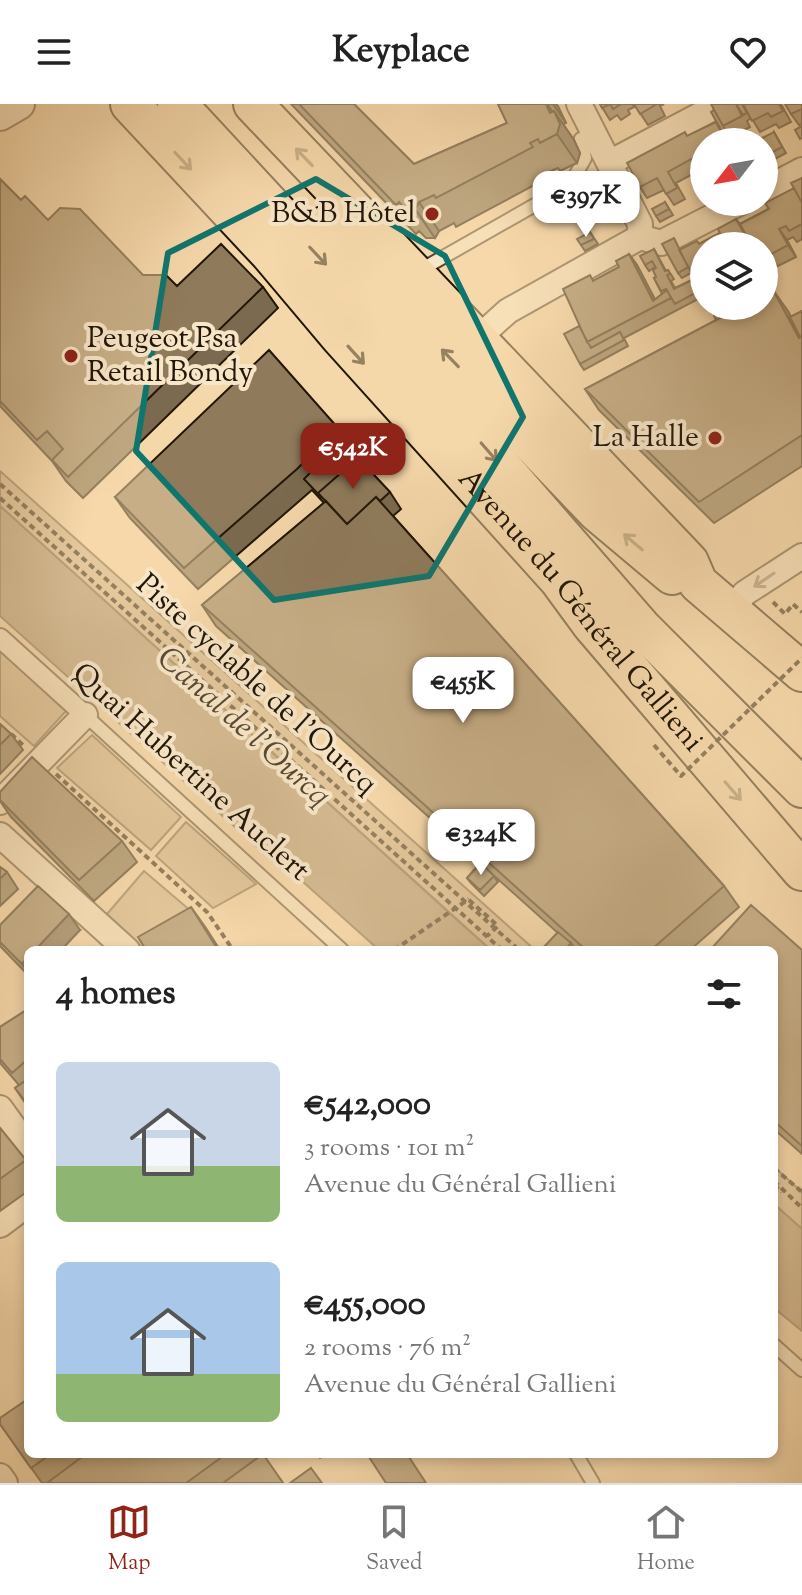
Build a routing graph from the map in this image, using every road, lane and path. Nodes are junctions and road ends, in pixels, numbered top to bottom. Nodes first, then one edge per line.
1 (19, 104) edge
2 (130, 104) edge
3 (253, 104) edge
4 (579, 104) edge
5 (721, 104) edge
6 (191, 108) edge
7 (0, 115) edge
8 (594, 133) junction
9 (609, 163) junction
10 (802, 170) edge
11 (778, 183) edge
12 (714, 216) edge
13 (640, 237) junction
14 (415, 274) junction
15 (477, 339) junction
16 (0, 484) edge
17 (0, 498) edge
18 (802, 556) edge
19 (559, 580) junction
20 (698, 583) junction
21 (793, 604) dead end
22 (730, 610) junction
23 (802, 612) edge
24 (0, 638) edge
25 (802, 658) edge
26 (802, 672) edge
27 (85, 715) junction
28 (10, 733) edge
29 (654, 745) dead end
30 (41, 760) junction
31 (802, 790) edge
32 (0, 802) edge
33 (0, 835) edge
34 (802, 871) edge
35 (495, 928) junction
36 (487, 937) junction
37 (123, 946) edge
38 (230, 946) edge
39 (338, 946) edge
40 (400, 946) edge
41 (497, 946) edge
42 (515, 946) edge
43 (0, 1108) edge
44 (24, 1141) edge
45 (778, 1171) edge
46 (778, 1187) edge
47 (802, 1192) edge
48 (24, 1207) edge
49 (802, 1209) edge
50 (0, 1225) edge
51 (778, 1349) edge
52 (802, 1370) edge
53 (578, 1458) edge
54 (0, 1476) edge
55 (5, 1483) edge
56 (593, 1483) edge

1 - 7 street
2 -> 19 main road, Avenue du Général Gallieni
14 -> 3 main road
4 - 8 street
5 - 9 street
20 -> 6 main road
6 -> 31 main road
8 - 9 street
8 - 14 lane
9 - 13 street
10 - 11 street
12 - 13 street
13 - 15 street
14 - 15 main road
15 - 20 main road
16 - 35 path, Piste cyclable de l'Ourcq
17 - 36 path
18 -> 22 street
19 - 31 main road
19 -> 34 main road, Avenue du Général Gallieni
20 - 22 main road
21 - 23 path
22 - 26 main road
24 - 27 street, Quai Hubertine Auclert
25 - 29 path, bridge
27 - 30 street
27 - 39 lane, Quai Hubertine Auclert
28 - 30 path
30 - 32 street
30 - 38 path
33 - 37 street
35 - 36 path
35 - 40 path, bridge
35 - 42 path, Piste cyclable de l'Ourcq
36 - 41 path
43 - 44 street
45 - 47 path
46 - 49 path
48 - 50 street
51 - 52 lane
53 - 56 lane
54 - 55 street

